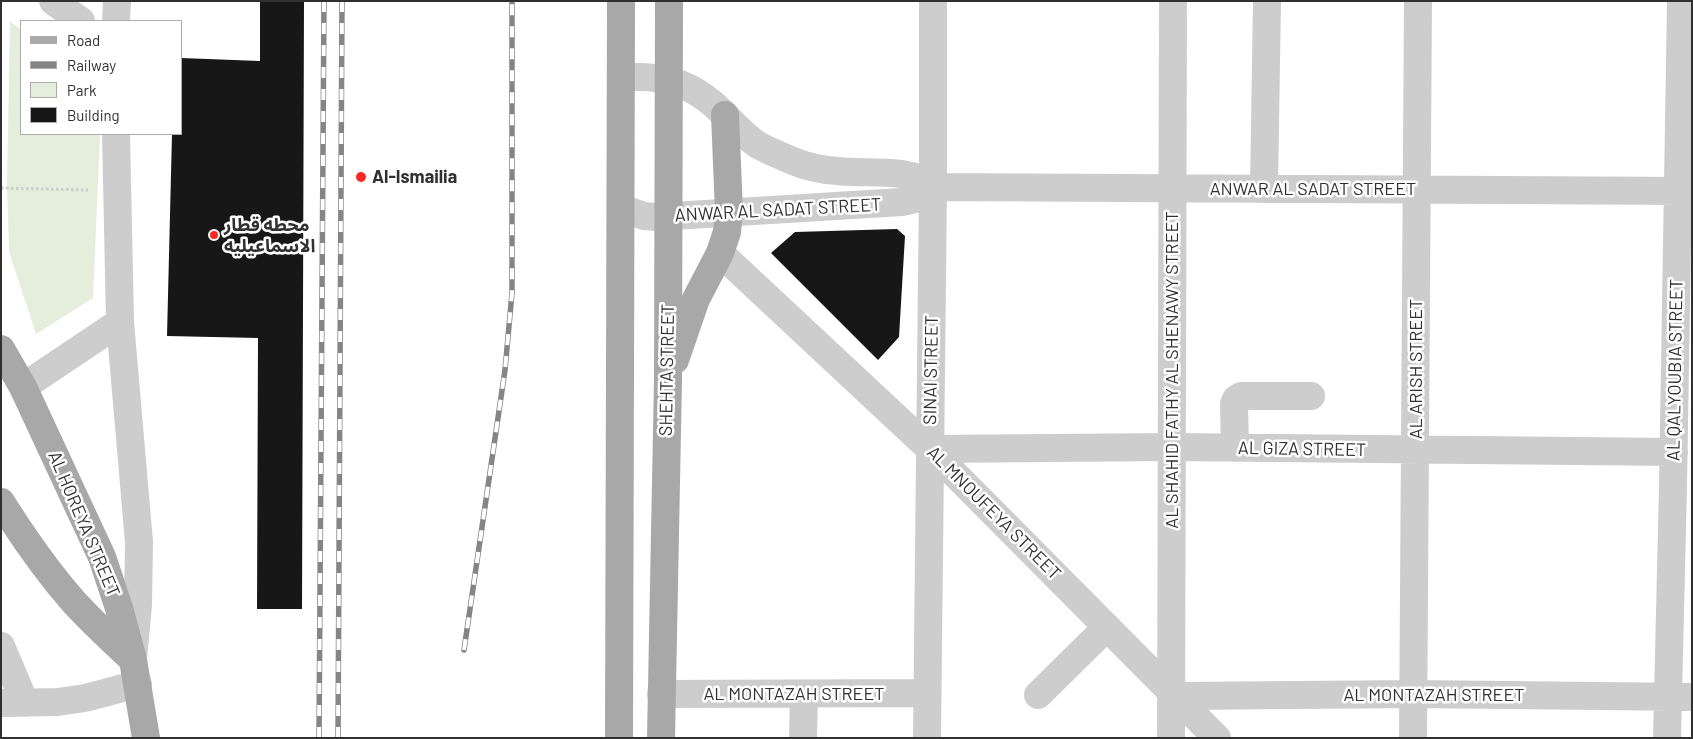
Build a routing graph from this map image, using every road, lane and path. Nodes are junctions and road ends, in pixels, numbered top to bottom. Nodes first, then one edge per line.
1 (54, 1) edge
2 (117, 1) edge
3 (621, 1) edge
4 (669, 1) edge
5 (933, 1) edge
6 (1173, 1) edge
7 (1267, 1) edge
8 (1418, 1) edge
9 (1681, 1) edge
10 (80, 20) edge
11 (116, 20) edge
12 (621, 78) junction
13 (668, 80) junction
14 (725, 115) junction
15 (116, 135) edge
16 (933, 187) junction
17 (1, 188) edge
18 (1173, 188) junction
19 (1264, 189) junction
20 (1417, 189) junction
21 (118, 190) junction
22 (1685, 191) edge
23 (621, 208) junction
24 (729, 212) junction
25 (668, 216) junction
26 (720, 253) junction
27 (120, 322) junction
28 (1, 349) edge
29 (668, 380) junction
30 (23, 387) junction
31 (1311, 396) dead end
32 (1172, 447) junction
33 (1235, 448) junction
34 (930, 449) junction
35 (1415, 450) junction
36 (1674, 452) junction
37 (1682, 486) edge
38 (1, 502) edge
39 (1107, 626) junction
40 (1, 646) edge
41 (136, 672) junction
42 (927, 693) junction
43 (1174, 693) junction
44 (661, 694) junction
45 (804, 694) junction
46 (1414, 694) junction
47 (1038, 695) dead end
48 (1680, 697) edge
49 (13, 703) edge
50 (146, 738) edge
51 (619, 738) edge
52 (661, 738) edge
53 (803, 738) edge
54 (927, 738) edge
55 (1170, 738) edge
56 (1217, 738) edge
57 (1413, 738) edge
58 (1667, 738) edge

1 - 10 street
2 - 11 street
3 - 12 main road
4 - 13 main road, SHEHTA STREET
5 - 16 street, SINAI STREET
6 - 18 street, AL SHAHID FATHY AL SHENAWY STREET
7 - 19 street
8 - 20 street, AL ARISH STREET
9 - 22 street, AL QALYOUBIA STREET
12 - 13 street, ANWAR AL SADAT STREET
12 - 23 main road
13 - 14 street, ANWAR AL SADAT STREET
13 - 25 main road, SHEHTA STREET
14 - 16 street, ANWAR AL SADAT STREET
14 - 24 main road
15 - 21 street
16 - 18 street, ANWAR AL SADAT STREET
16 - 24 street, ANWAR AL SADAT STREET
16 - 34 street, SINAI STREET
17 - 21 path
18 - 19 street, ANWAR AL SADAT STREET
18 - 32 street, AL SHAHID FATHY AL SHENAWY STREET
19 - 20 street, ANWAR AL SADAT STREET
20 - 22 street, ANWAR AL SADAT STREET
20 - 35 street, AL ARISH STREET
21 - 27 street
22 - 36 street, AL QALYOUBIA STREET
23 - 25 street, ANWAR AL SADAT STREET
23 - 51 main road
24 - 25 street, ANWAR AL SADAT STREET
24 - 26 main road
25 - 29 main road, SHEHTA STREET
26 - 29 main road
26 - 34 street, AL MNOUFEYA STREET
27 - 30 street
27 - 41 street
28 - 30 main road, AL HOREYA STREET
29 - 44 main road, SHEHTA STREET
30 - 41 main road, AL HOREYA STREET
31 - 33 street
32 - 33 street, AL GIZA STREET
32 - 34 street, AL GIZA STREET
32 - 43 street, AL SHAHID FATHY AL SHENAWY STREET
33 - 35 street, AL GIZA STREET
34 - 39 street, AL MNOUFEYA STREET
34 - 42 street, SINAI STREET
35 - 36 street, AL GIZA STREET
35 - 46 street, AL ARISH STREET
36 - 37 street, AL QALYOUBIA STREET
37 - 48 street, AL QALYOUBIA STREET
38 - 41 main road
39 - 43 street, AL MNOUFEYA STREET
39 - 47 street
40 - 49 street
41 - 49 street
41 - 50 main road, AL HOREYA STREET
42 - 45 street, AL MONTAZAH STREET
42 - 54 street, SINAI STREET
43 - 46 street, AL MONTAZAH STREET
43 - 55 street, AL SHAHID FATHY AL SHENAWY STREET
43 - 56 street, AL MNOUFEYA STREET
44 - 45 street, AL MONTAZAH STREET
44 - 52 main road, SHEHTA STREET
45 - 53 street
46 - 48 street, AL MONTAZAH STREET
46 - 57 street, AL ARISH STREET
48 - 58 street, AL QALYOUBIA STREET

